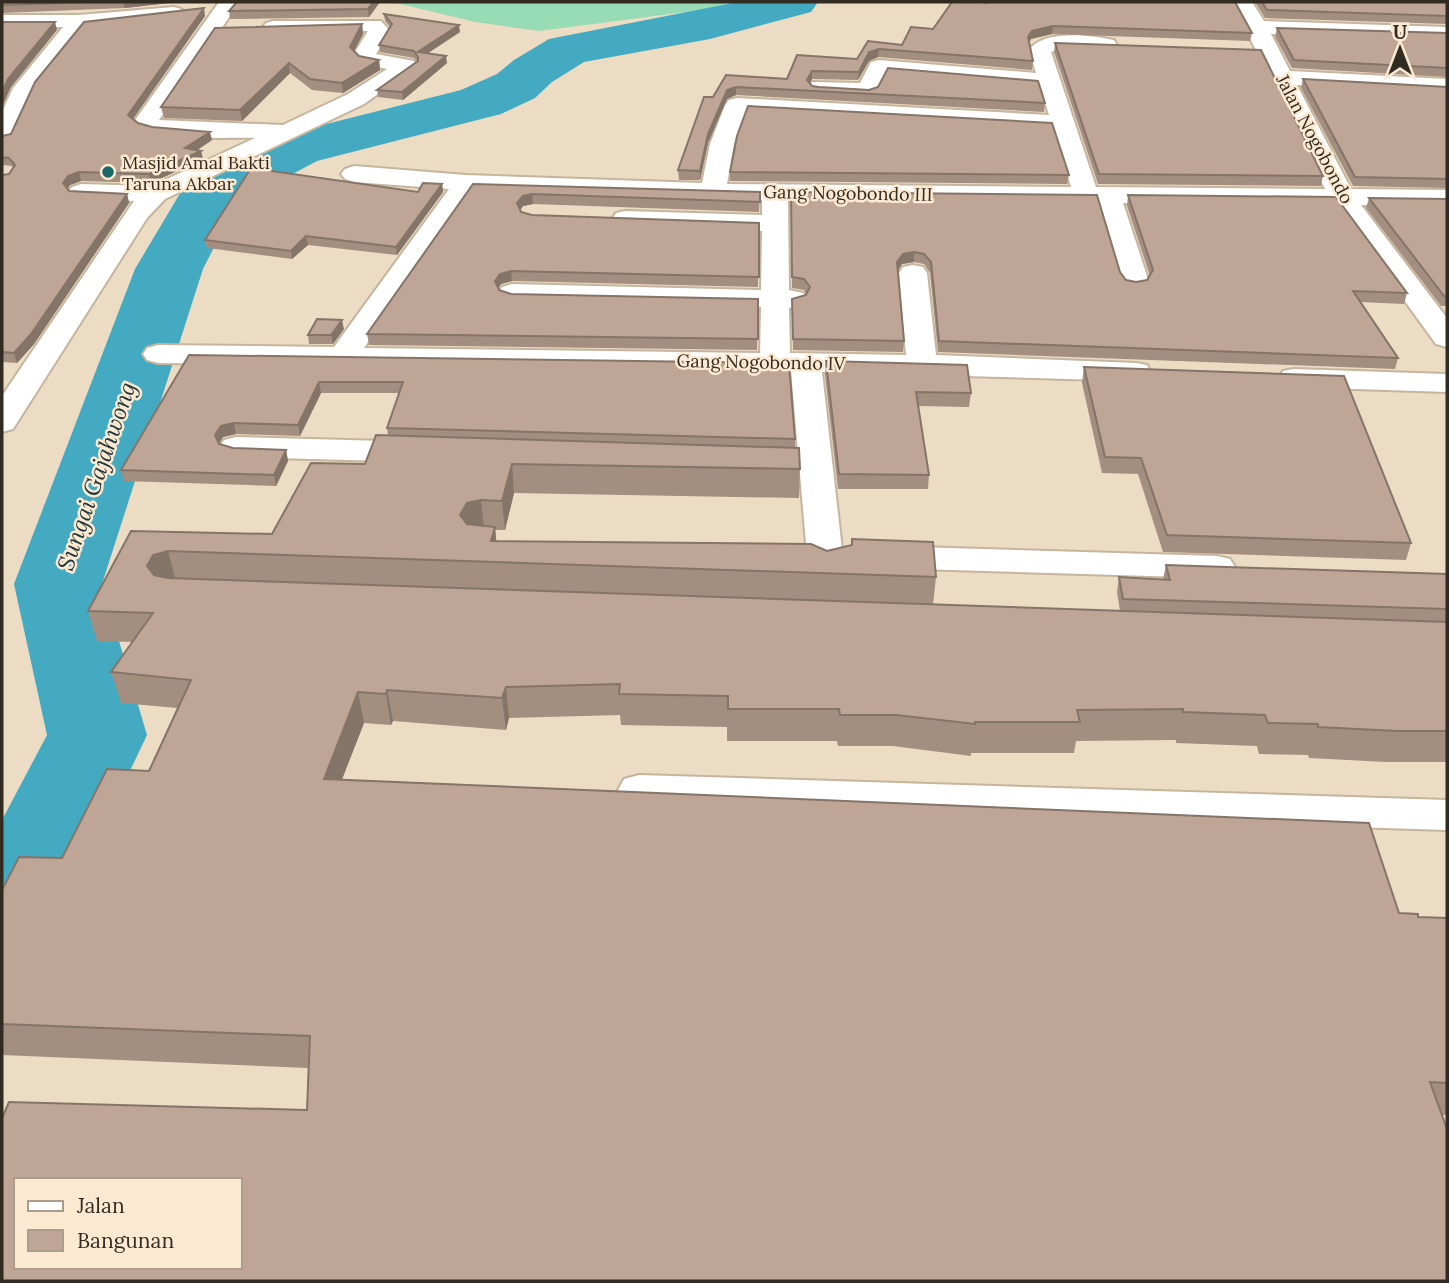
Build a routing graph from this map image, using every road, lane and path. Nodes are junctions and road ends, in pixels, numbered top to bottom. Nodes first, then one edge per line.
1 (1242, 2) edge
2 (230, 3) edge
3 (200, 16) junction
4 (2, 21) edge
5 (79, 21) junction
6 (1257, 27) junction
7 (1447, 33) edge
8 (1134, 46) edge
9 (1242, 50) edge
10 (1269, 51) junction
11 (1282, 76) junction
12 (1048, 80) junction
13 (749, 82) edge
14 (802, 85) edge
15 (1447, 86) edge
16 (13, 89) edge
17 (737, 105) junction
18 (1061, 123) junction
19 (287, 132) junction
20 (2, 137) edge
21 (354, 174) dead end
22 (466, 183) junction
23 (713, 190) junction
24 (81, 192) edge
25 (775, 192) junction
26 (156, 194) junction
27 (1096, 195) junction
28 (1342, 197) junction
29 (1447, 198) edge
30 (598, 218) edge
31 (773, 223) junction
32 (913, 273) dead end
33 (1135, 282) edge
34 (512, 293) edge
35 (784, 299) junction
36 (1447, 338) edge
37 (158, 354) dead end
38 (342, 357) junction
39 (791, 362) junction
40 (922, 364) junction
41 (1171, 373) edge
42 (1268, 377) edge
43 (1447, 383) edge
44 (2, 422) edge
45 (236, 447) edge
46 (457, 453) edge
47 (720, 461) edge
48 (817, 464) junction
49 (1252, 568) edge
50 (639, 790) edge
51 (1447, 815) edge

1 - 6 street, Jalan Nogobondo
2 - 3 street
3 - 5 street
3 - 19 street
3 - 19 street
4 - 5 street
5 - 16 street
6 - 7 street
6 - 10 street, Jalan Nogobondo
8 - 12 street
9 - 10 street
10 - 11 street, Jalan Nogobondo
11 - 15 street
11 - 28 street, Jalan Nogobondo
12 - 14 street
12 - 18 street
13 - 17 street
16 - 20 street
17 - 18 street
17 - 23 street
18 - 27 street
19 - 26 street
21 - 22 street, Gang Nogobondo III
22 - 23 street, Gang Nogobondo III
22 - 38 street
23 - 25 street, Gang Nogobondo III
24 - 26 street
25 - 27 street, Gang Nogobondo III
25 - 31 street
26 - 44 street
27 - 28 street, Gang Nogobondo III
27 - 33 street
28 - 29 street, Gang Nogobondo III
28 - 36 street, Jalan Nogobondo
30 - 31 street
31 - 35 street
32 - 40 street
34 - 35 street
35 - 39 street
37 - 38 street, Gang Nogobondo IV
38 - 39 street, Gang Nogobondo IV
39 - 40 street, Gang Nogobondo IV
39 - 48 street
40 - 41 street, Gang Nogobondo IV
42 - 43 street
45 - 46 street
47 - 48 street
48 - 49 street
50 - 51 street

